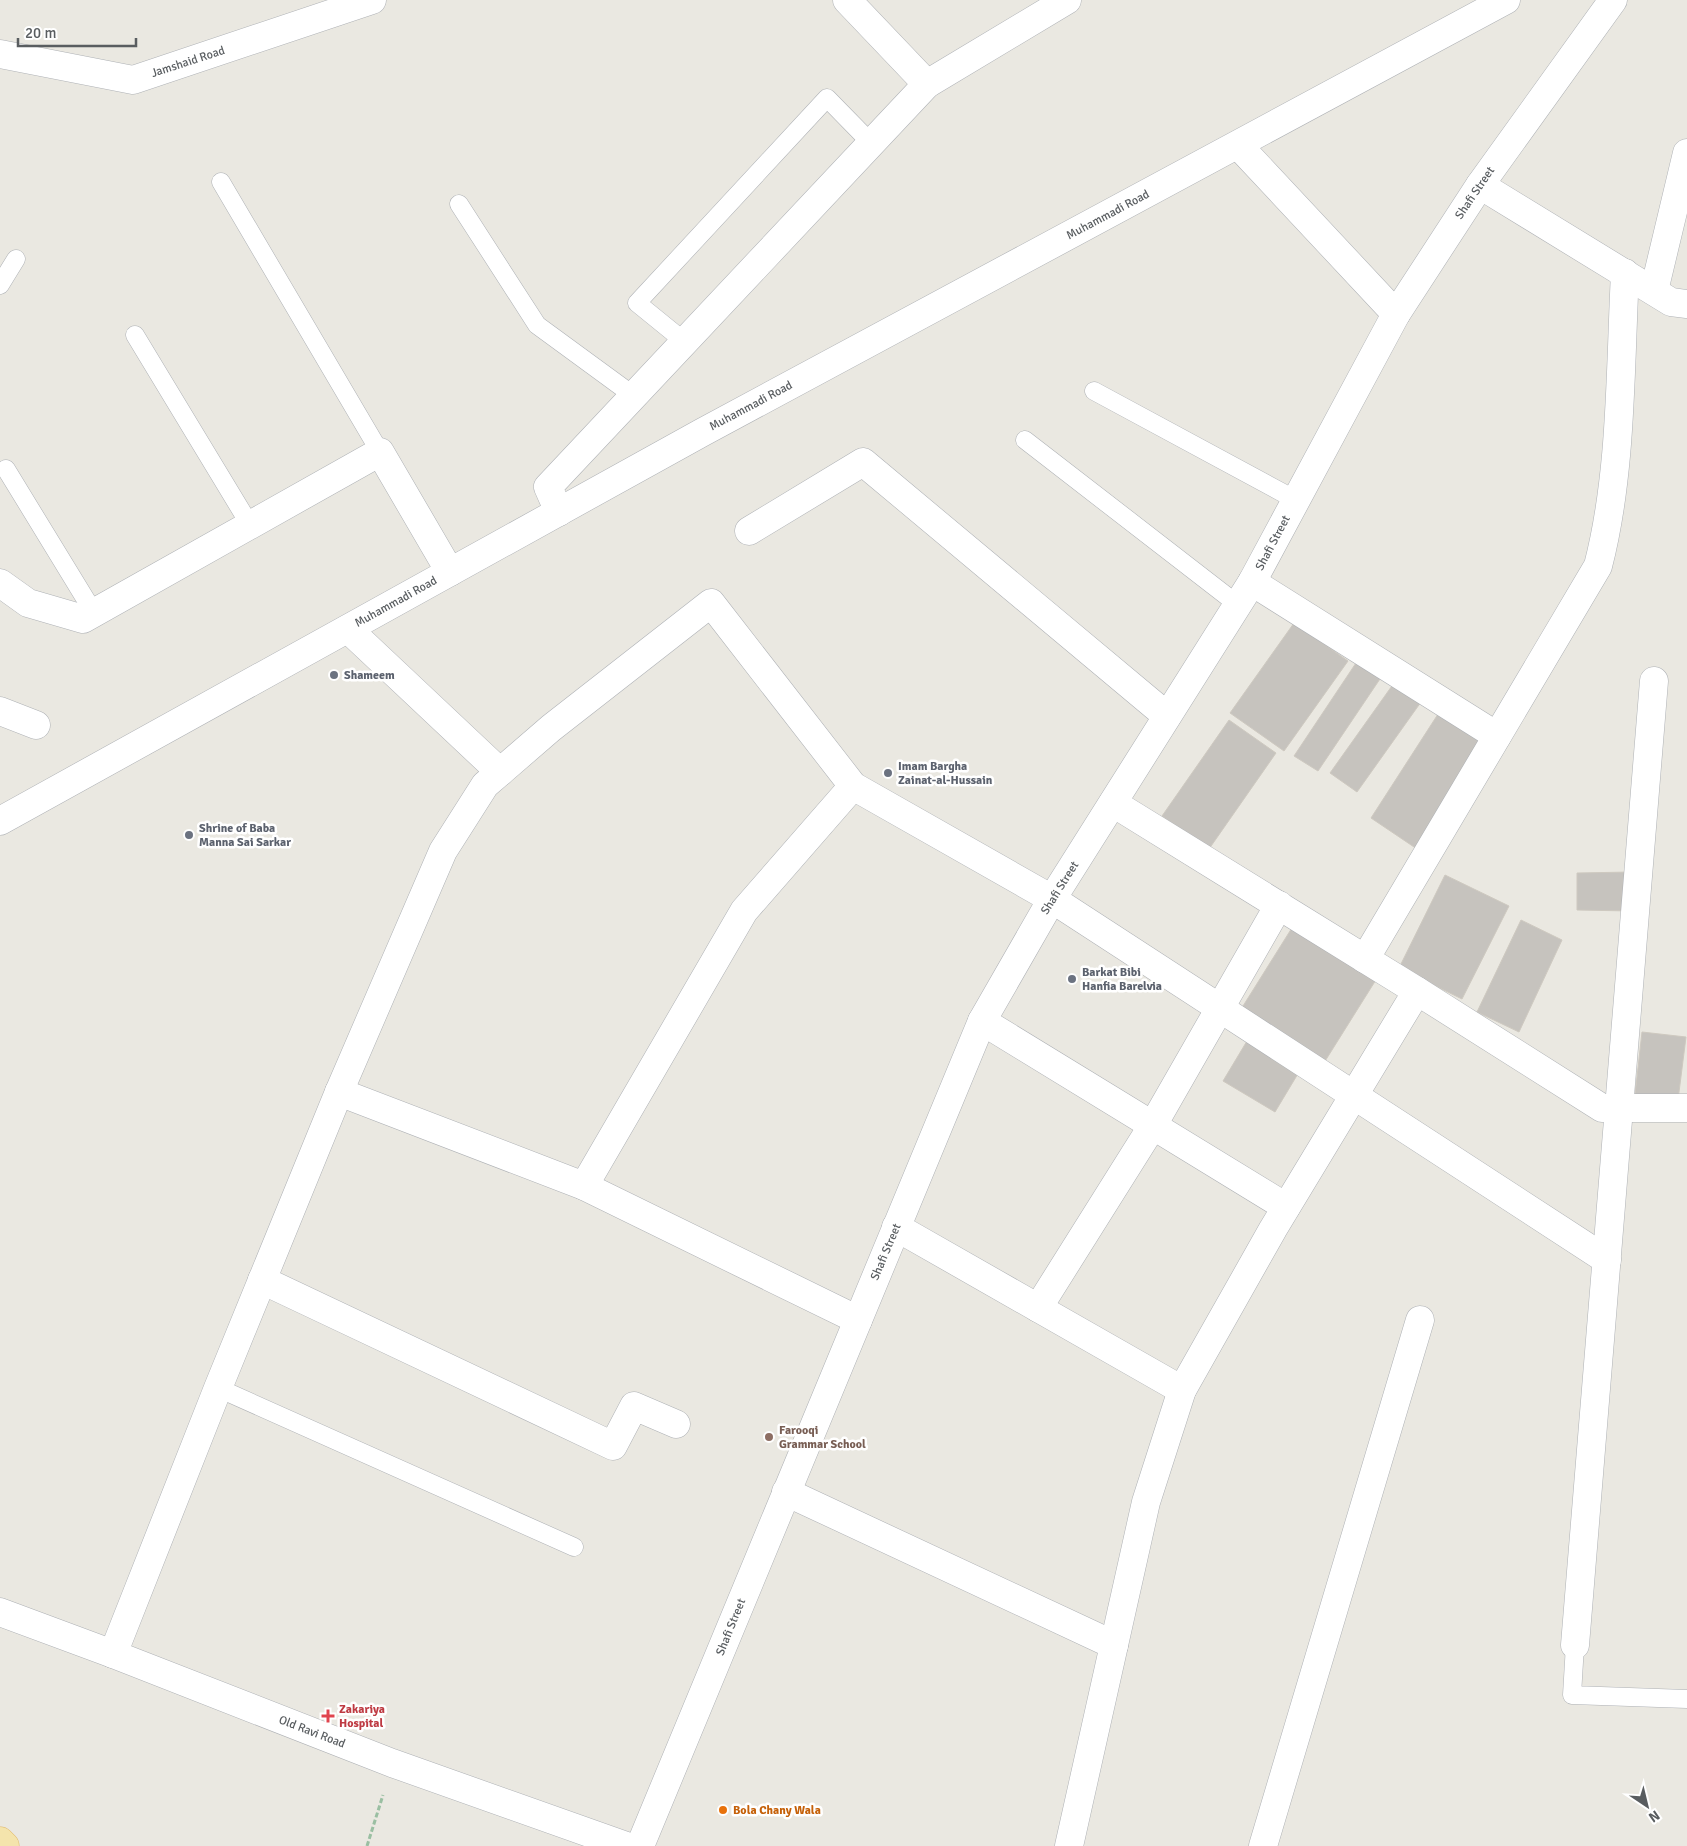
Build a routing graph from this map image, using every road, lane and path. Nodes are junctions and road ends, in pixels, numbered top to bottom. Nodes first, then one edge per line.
1 (372, 0) edge
2 (847, 0) edge
3 (1067, 0) edge
4 (1506, 0) edge
5 (1614, 0) edge
6 (0, 54) edge
7 (927, 84) junction
8 (871, 143) junction
9 (1238, 145) junction
10 (1687, 153) edge
11 (221, 182) dead end
12 (1480, 185) junction
13 (460, 204) dead end
14 (16, 259) dead end
15 (1625, 274) junction
16 (0, 285) edge
17 (1654, 292) junction
18 (1687, 304) edge
19 (1396, 314) junction
20 (135, 335) dead end
21 (685, 342) junction
22 (1094, 391) dead end
23 (634, 396) junction
24 (1025, 440) dead end
25 (380, 452) junction
26 (6, 470) dead end
27 (1296, 500) junction
28 (559, 512) junction
29 (250, 525) junction
30 (749, 531) dead end
31 (450, 572) junction
32 (0, 583) edge
33 (1245, 593) junction
34 (94, 613) junction
35 (348, 629) junction
36 (1654, 681) dead end
37 (0, 712) edge
38 (1168, 716) junction
39 (36, 725) dead end
40 (1497, 736) junction
41 (500, 772) junction
42 (853, 786) junction
43 (1113, 803) junction
44 (0, 821) edge
45 (1052, 899) junction
46 (1279, 905) junction
47 (1365, 958) junction
48 (1418, 991) junction
49 (1220, 1008) junction
50 (982, 1021) junction
51 (339, 1092) junction
52 (1354, 1095) junction
53 (1620, 1108) junction
54 (1687, 1108) edge
55 (1153, 1125) junction
56 (584, 1186) junction
57 (1286, 1207) junction
58 (896, 1227) junction
59 (1607, 1260) junction
60 (262, 1280) junction
61 (1038, 1308) junction
62 (858, 1320) junction
63 (1420, 1320) dead end
64 (218, 1388) junction
65 (1182, 1390) junction
66 (676, 1424) dead end
67 (786, 1492) junction
68 (574, 1547) dead end
69 (0, 1612) edge
70 (1114, 1645) junction
71 (1576, 1645) joint
72 (113, 1654) junction
73 (1687, 1699) edge
74 (392, 1763) junction
75 (0, 1841) edge
76 (5, 1846) edge
77 (367, 1846) edge
78 (626, 1846) edge
79 (640, 1846) edge
80 (1069, 1846) edge
81 (1263, 1846) edge

1 - 6 street, Jamshaid Road
2 - 7 street
3 - 7 street
4 - 9 street, Muhammadi Road
5 - 12 street, Shafi Street
7 - 8 street
8 - 21 street
8 - 21 lane
9 - 19 street
9 - 28 street, Muhammadi Road
10 - 17 street
11 - 25 lane
12 - 15 street
12 - 19 street, Shafi Street
13 - 23 lane
14 - 16 lane
15 - 17 street
15 - 40 street
17 - 18 street
19 - 27 street, Shafi Street
20 - 29 lane
21 - 23 street
22 - 27 lane
23 - 28 street
24 - 33 lane
25 - 29 street
25 - 31 street
26 - 34 lane
27 - 33 street, Shafi Street
28 - 31 street, Muhammadi Road
29 - 34 street
30 - 38 street
31 - 35 street, Muhammadi Road
32 - 34 street
33 - 38 street, Shafi Street
33 - 40 street
35 - 41 street
35 - 44 street, Muhammadi Road
36 - 53 street
37 - 39 street
38 - 43 street, Shafi Street
40 - 47 street
41 - 42 street
41 - 51 street
42 - 45 street
42 - 56 street
43 - 45 street, Shafi Street
43 - 46 street
45 - 49 street
45 - 50 street, Shafi Street
46 - 47 street
46 - 49 street
47 - 48 street
48 - 52 street
48 - 53 street
49 - 52 street
49 - 55 street
50 - 55 street
50 - 58 street, Shafi Street
51 - 56 street
51 - 60 street
52 - 57 street
52 - 59 street
53 - 54 street
53 - 59 street
55 - 57 street
55 - 61 street
56 - 62 street
57 - 65 street
58 - 61 street
58 - 62 street, Shafi Street
59 - 71 street
60 - 64 street
60 - 66 street
61 - 65 street
62 - 67 street, Shafi Street
63 - 81 street
64 - 68 lane
64 - 72 street
65 - 70 street
67 - 70 street
67 - 79 street, Shafi Street
69 - 72 street, Old Ravi Road
70 - 80 street
71 - 73 lane
72 - 74 street, Old Ravi Road
74 - 77 path
74 - 78 street, Old Ravi Road
75 - 76 main road

